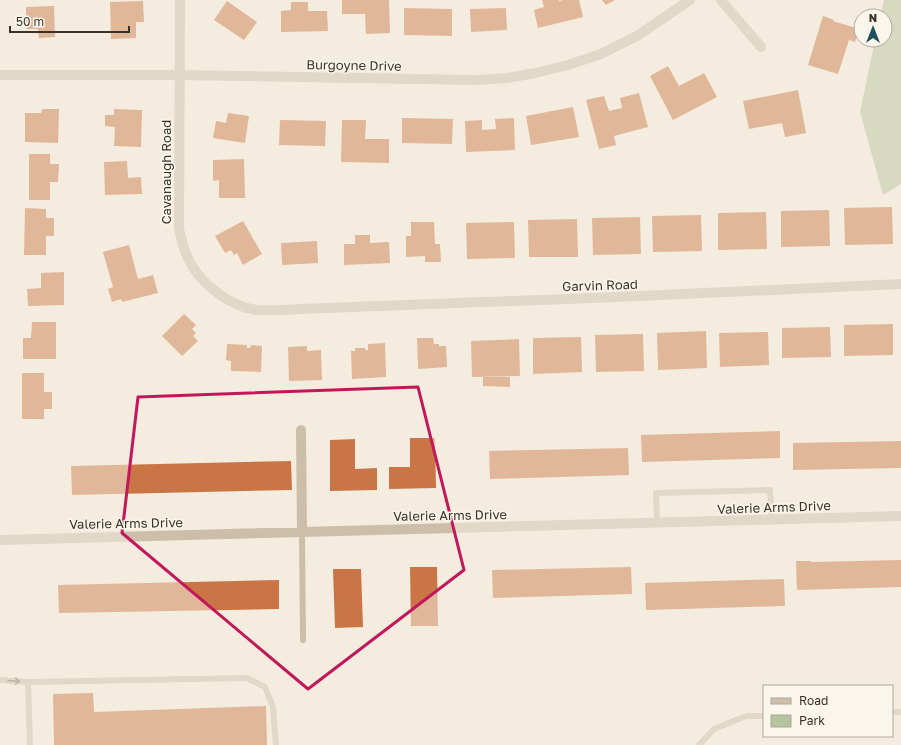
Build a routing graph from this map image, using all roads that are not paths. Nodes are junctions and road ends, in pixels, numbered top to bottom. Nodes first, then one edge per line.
1 (180, 0) edge
2 (690, 0) edge
3 (720, 0) edge
4 (761, 47) dead end
5 (0, 75) edge
6 (180, 75) junction
7 (901, 284) edge
8 (300, 309) joint
9 (301, 430) dead end
10 (901, 516) edge
11 (772, 520) junction
12 (657, 523) junction
13 (302, 532) junction
14 (0, 540) edge
15 (303, 640) dead end
16 (0, 680) edge
17 (28, 682) junction
18 (763, 716) edge
19 (30, 745) edge
20 (276, 745) edge
21 (699, 745) edge

1 - 6 street, Cavanaugh Road
2 - 6 street, Burgoyne Drive
3 - 4 street
5 - 6 street, Burgoyne Drive
6 - 8 street, Cavanaugh Road
7 - 8 street, Garvin Road
9 - 13 street
10 - 11 street, Valerie Arms Drive
11 - 12 street, Valerie Arms Drive
11 - 12 lane
12 - 13 street, Valerie Arms Drive
13 - 14 street, Valerie Arms Drive
13 - 15 lane
16 -> 17 lane
17 - 19 lane
17 - 20 lane
18 - 21 lane

